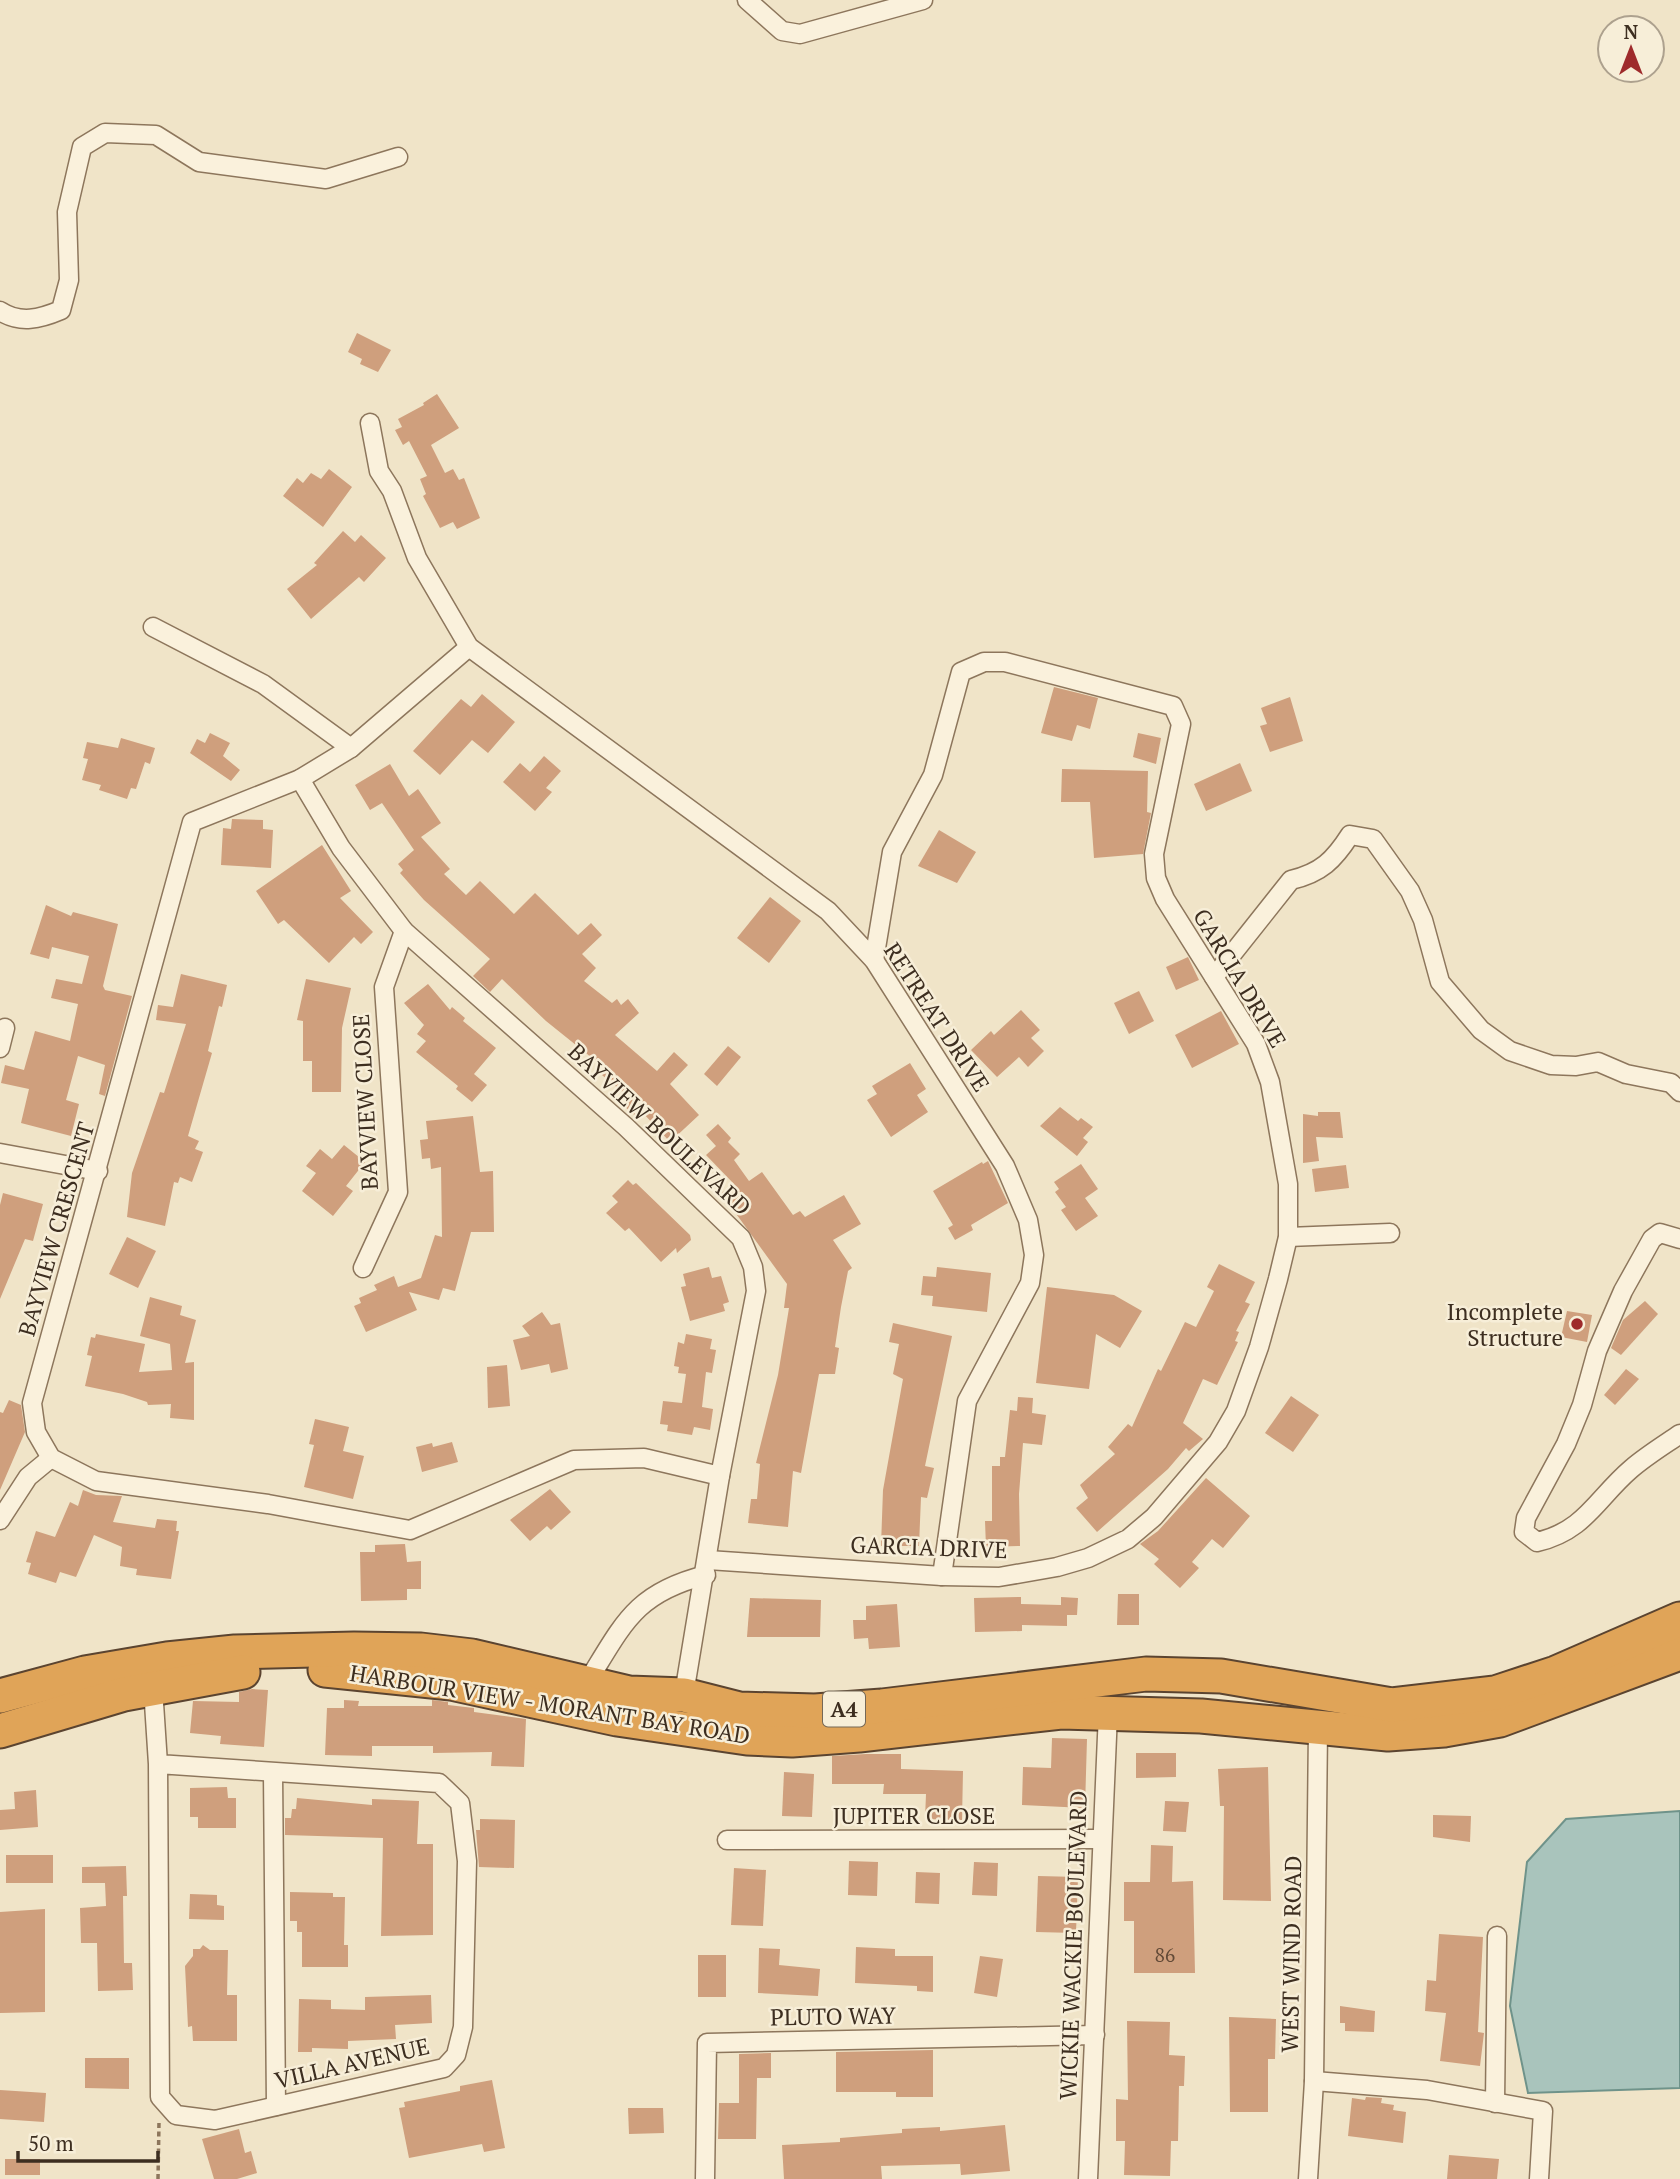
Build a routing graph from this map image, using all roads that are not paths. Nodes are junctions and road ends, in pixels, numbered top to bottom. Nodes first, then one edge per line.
1 (747, 0) edge
2 (923, 0) edge
3 (398, 158) dead end
4 (0, 311) edge
5 (370, 423) dead end
6 (153, 627) dead end
7 (469, 647) junction
8 (351, 748) junction
9 (300, 779) junction
10 (404, 931) junction
11 (874, 960) junction
12 (1214, 977) junction
13 (5, 1028) dead end
14 (0, 1048) edge
15 (1680, 1092) edge
16 (0, 1153) edge
17 (98, 1171) junction
18 (1390, 1233) dead end
19 (1288, 1237) junction
20 (1680, 1239) edge
21 (363, 1268) dead end
22 (1680, 1434) edge
23 (51, 1458) junction
24 (720, 1476) junction
25 (0, 1520) edge
26 (707, 1567) junction
27 (942, 1576) junction
28 (1680, 1619) edge
29 (1680, 1653) edge
30 (586, 1684) junction
31 (153, 1688) junction
32 (684, 1695) junction
33 (0, 1696) edge
34 (57, 1696) junction
35 (1108, 1713) junction
36 (680, 1727) junction
37 (1318, 1729) junction
38 (0, 1731) edge
39 (158, 1764) junction
40 (273, 1773) junction
41 (1101, 1839) junction
42 (727, 1840) dead end
43 (1497, 1936) dead end
44 (1095, 2035) junction
45 (1314, 2081) junction
46 (1495, 2103) junction
47 (276, 2106) junction
48 (705, 2179) edge
49 (1088, 2179) edge
50 (1308, 2179) edge
51 (1539, 2179) edge

1 - 2 street
3 - 4 street
5 - 7 street
6 - 8 street
7 - 8 street, BAYVIEW CRESCENT
7 - 11 street, RETREAT DRIVE
8 - 9 street, BAYVIEW CRESCENT
9 - 10 street, BAYVIEW BOULEVARD
9 - 17 street, BAYVIEW CRESCENT
10 - 21 street, BAYVIEW CLOSE
10 - 24 street, BAYVIEW BOULEVARD
11 - 12 street, GARCIA DRIVE
11 - 27 street, RETREAT DRIVE
12 - 15 street
12 - 19 street, GARCIA DRIVE
13 - 14 street
16 - 17 street
17 - 23 street, BAYVIEW CRESCENT
18 - 19 street
19 - 27 street, GARCIA DRIVE
20 - 22 street
23 - 24 street
23 - 25 street
24 - 26 street, BAYVIEW BOULEVARD
26 - 27 street, GARCIA DRIVE
26 - 30 street, GARCIA DRIVE
26 - 32 street, BAYVIEW BOULEVARD
28 - 32 highway, HARBOUR VIEW - MORANT BAY ROAD / A4
29 - 37 highway, HARBOUR VIEW - MORANT BAY ROAD / A4
30 - 32 highway, HARBOUR VIEW - MORANT BAY ROAD / A4
30 - 34 highway, HARBOUR VIEW - MORANT BAY ROAD / A4
31 - 34 highway, HARBOUR VIEW - MORANT BAY ROAD / A4
31 - 36 highway, HARBOUR VIEW - MORANT BAY ROAD / A4
31 - 39 street
32 - 36 street, BAYVIEW BOULEVARD
33 - 34 highway, HARBOUR VIEW - MORANT BAY ROAD / A4
34 - 38 highway, HARBOUR VIEW - MORANT BAY ROAD / A4
35 - 36 highway, HARBOUR VIEW - MORANT BAY ROAD / A4
35 - 37 highway, HARBOUR VIEW - MORANT BAY ROAD / A4
35 - 41 street, WICKIE WACKIE BOULEVARD
37 - 45 street, WEST WIND ROAD
39 - 40 street, VILLA AVENUE
39 - 47 street, VILLA AVENUE
40 - 47 street
40 - 47 street, VILLA AVENUE
41 - 42 street, JUPITER CLOSE
41 - 44 street, WICKIE WACKIE BOULEVARD
43 - 46 street
44 - 48 street, PLUTO WAY
44 - 49 street, WICKIE WACKIE BOULEVARD
45 - 46 street
45 - 50 street, WEST WIND ROAD
46 - 51 street

